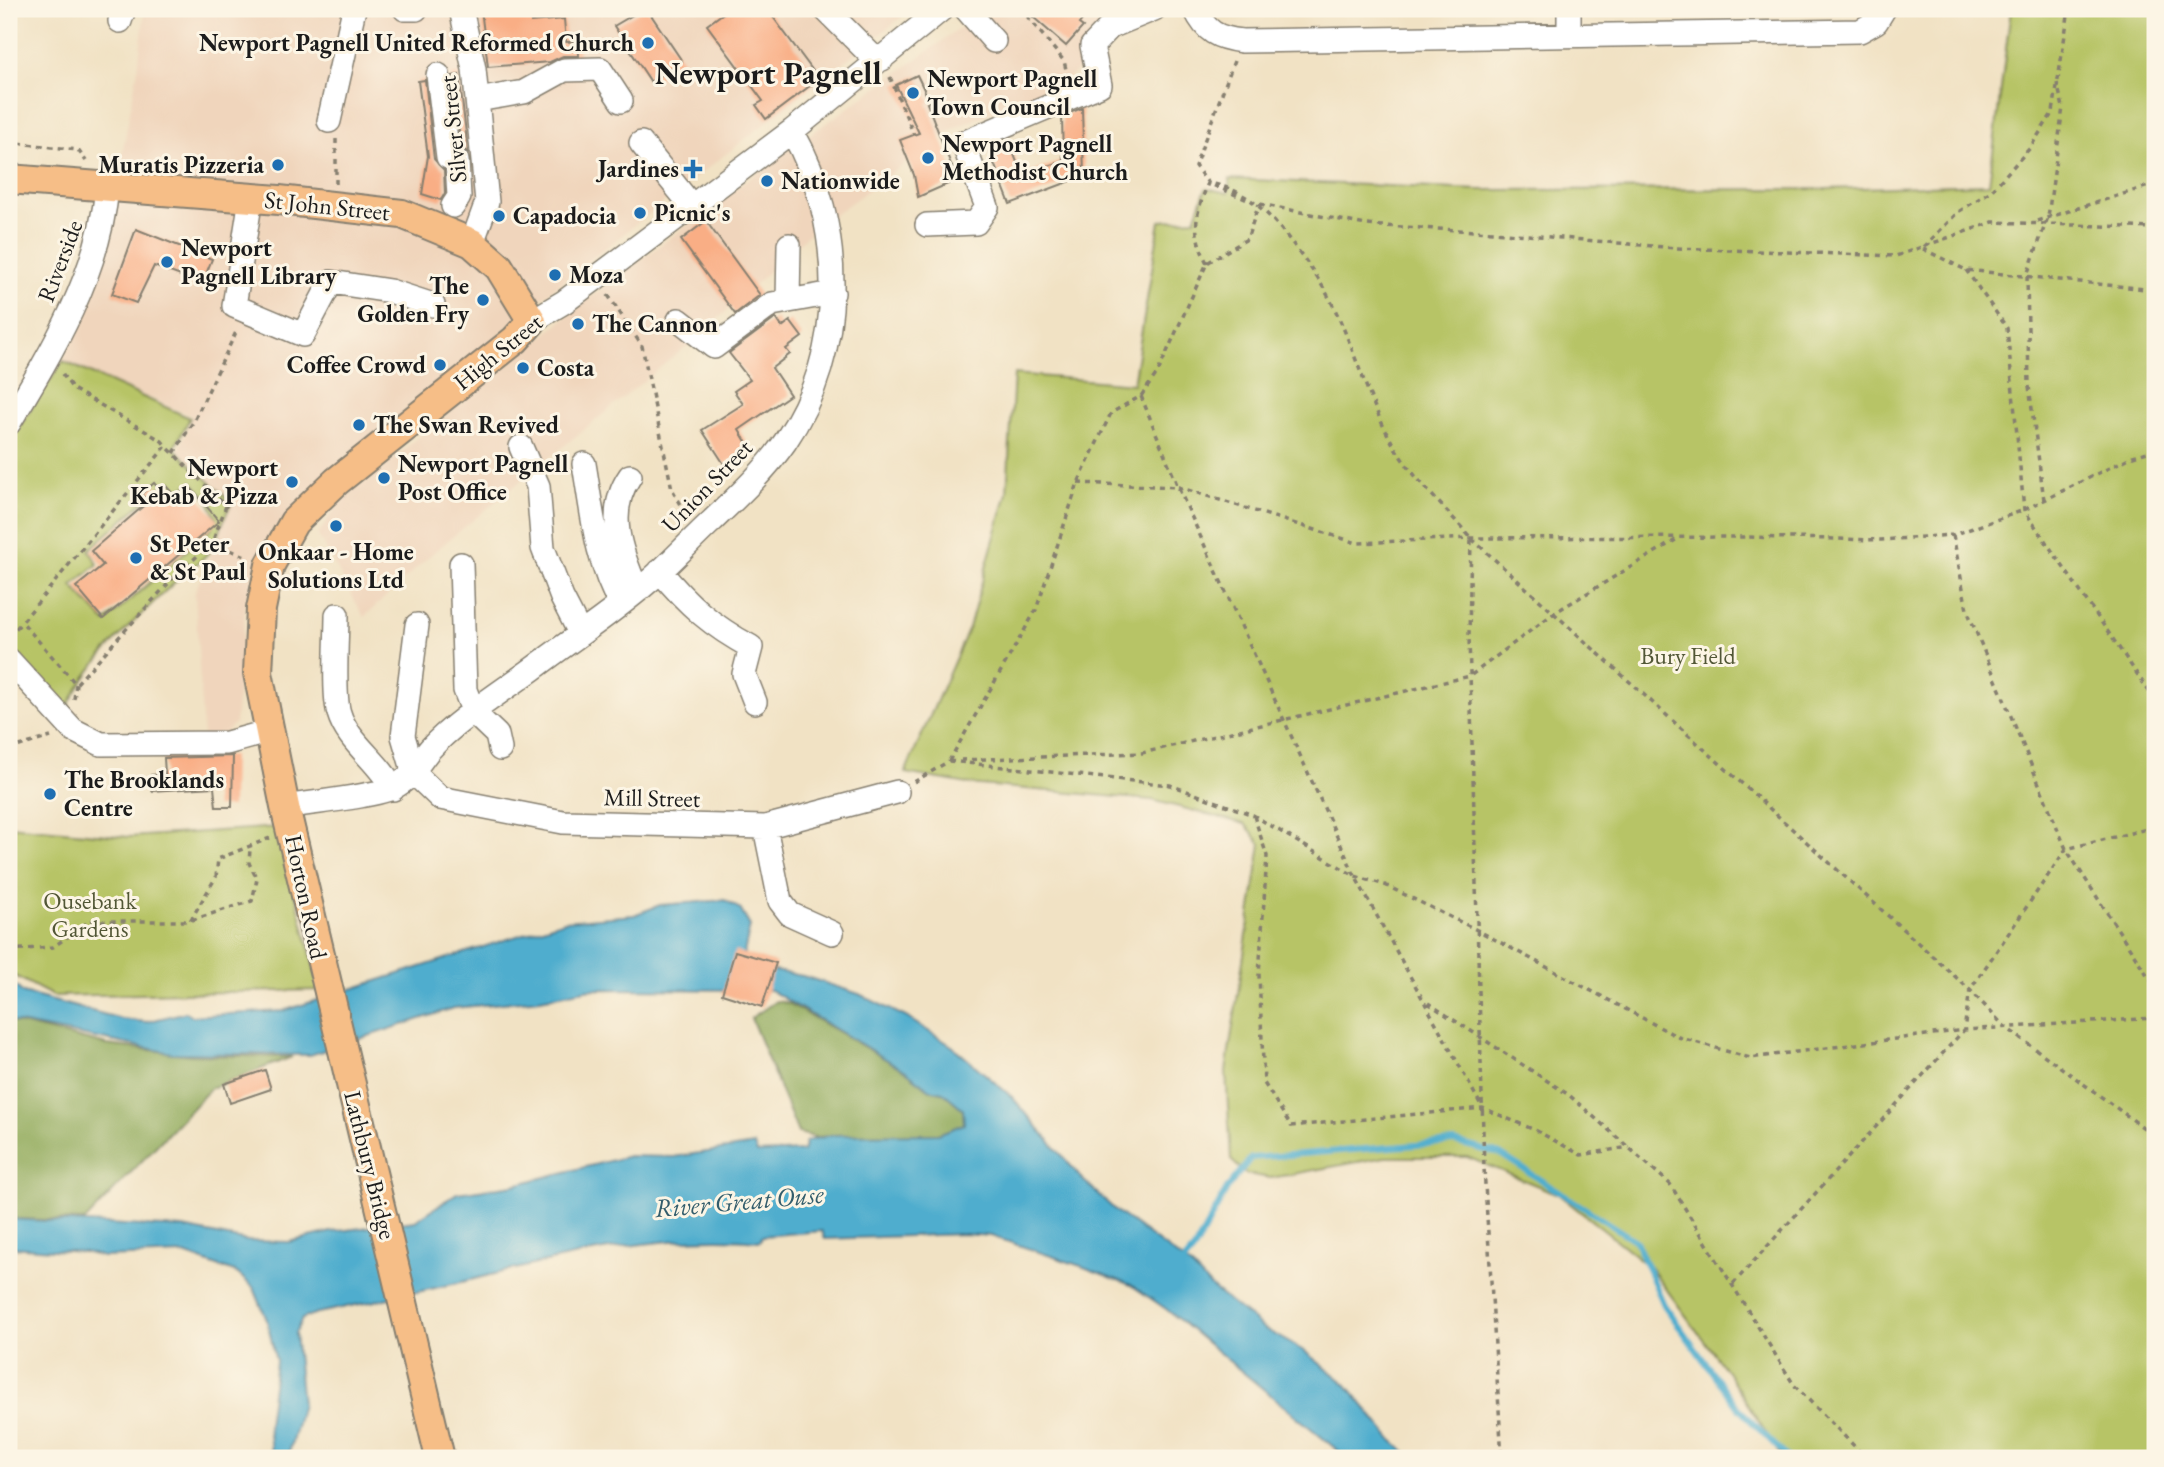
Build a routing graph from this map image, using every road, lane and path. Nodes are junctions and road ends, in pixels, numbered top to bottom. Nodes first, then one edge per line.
1 (354, 9) edge
2 (405, 9) edge
3 (416, 9) edge
4 (461, 9) edge
5 (825, 9) edge
6 (942, 9) edge
7 (965, 9) edge
8 (1021, 9) edge
9 (1154, 9) edge
10 (1195, 9) edge
11 (1569, 9) edge
12 (1884, 9) edge
13 (2069, 9) edge
14 (1569, 35) junction
15 (994, 41) dead end
16 (1242, 41) junction
17 (882, 59) junction
18 (438, 75) dead end
19 (2057, 83) junction
20 (1074, 97) junction
21 (477, 100) junction
22 (621, 101) dead end
23 (329, 121) joint
24 (792, 131) junction
25 (914, 135) dead end
26 (9, 142) edge
27 (642, 143) dead end
28 (78, 150) dead end
29 (9, 179) edge
30 (1208, 183) junction
31 (2155, 184) edge
32 (107, 187) junction
33 (251, 198) junction
34 (1259, 204) junction
35 (691, 205) junction
36 (453, 206) dead end
37 (335, 207) junction
38 (2048, 217) junction
39 (2032, 222) junction
40 (2046, 223) junction
41 (927, 225) dead end
42 (2155, 228) edge
43 (472, 243) junction
44 (789, 245) dead end
45 (1923, 249) junction
46 (1207, 263) junction
47 (1966, 270) junction
48 (2027, 275) junction
49 (594, 277) junction
50 (2155, 290) edge
51 (833, 293) junction
52 (788, 302) junction
53 (433, 305) dead end
54 (234, 306) junction
55 (679, 320) dead end
56 (532, 321) junction
57 (55, 346) junction
58 (1141, 396) junction
59 (9, 423) edge
60 (166, 446) junction
61 (521, 447) dead end
62 (2155, 450) edge
63 (174, 453) junction
64 (584, 464) dead end
65 (630, 476) dead end
66 (1078, 482) junction
67 (1178, 487) junction
68 (2044, 501) junction
69 (2024, 510) junction
70 (698, 534) junction
71 (1953, 535) junction
72 (1679, 537) junction
73 (1471, 538) junction
74 (212, 543) junction
75 (461, 564) dead end
76 (270, 565) junction
77 (660, 571) junction
78 (629, 597) junction
79 (1554, 613) junction
80 (337, 615) dead end
81 (22, 622) junction
82 (417, 625) dead end
83 (580, 633) junction
84 (9, 636) edge
85 (9, 660) edge
86 (1470, 676) junction
87 (76, 684) junction
88 (2155, 700) edge
89 (73, 701) dead end
90 (755, 702) dead end
91 (482, 707) junction
92 (1284, 717) junction
93 (73, 730) junction
94 (270, 731) junction
95 (9, 749) edge
96 (500, 749) dead end
97 (949, 761) junction
98 (414, 773) junction
99 (925, 775) dead end
100 (393, 789) junction
101 (897, 792) dead end
102 (1254, 815) junction
103 (288, 817) junction
104 (765, 827) junction
105 (2155, 827) edge
106 (250, 849) junction
107 (2066, 849) junction
108 (1355, 876) junction
109 (190, 921) junction
110 (1478, 930) junction
111 (832, 933) dead end
112 (9, 950) edge
113 (326, 987) joint
114 (2155, 987) edge
115 (1970, 990) junction
116 (1426, 1002) junction
117 (2155, 1018) edge
118 (2004, 1026) junction
119 (1964, 1030) junction
120 (1481, 1037) junction
121 (1483, 1108) junction
122 (2155, 1136) edge
123 (1629, 1147) junction
124 (1733, 1284) junction
125 (439, 1458) edge
126 (1502, 1458) edge
127 (1866, 1458) edge

1 - 23 street
2 - 3 street
4 - 21 street, Silver Street
5 - 17 street
6 - 17 street, High Street
7 - 15 street
8 - 20 path
9 - 20 street
10 - 16 street
11 - 14 street
12 - 14 street
13 - 19 path
14 - 16 street
16 - 30 path
17 - 24 street, High Street
17 - 25 path
18 - 36 street
19 - 38 path
19 - 45 path
20 - 41 street
21 - 22 street
21 - 43 street, Silver Street
23 - 37 path
24 - 35 street, High Street
24 - 51 street, Union Street
26 - 28 path
27 - 35 street
29 - 32 main road, St John Street
30 - 34 path
30 - 46 path
31 - 38 path
32 - 33 main road, St John Street
32 - 57 street, Riverside
33 - 37 main road, St John Street
33 - 54 street
34 - 45 path
34 - 46 path
34 - 73 path
35 - 49 street, High Street
37 - 43 main road, St John Street
38 - 39 path
38 - 40 path
39 - 40 path
39 - 45 path
40 - 42 path
40 - 48 path
43 - 56 main road, St John Street
44 - 52 street
45 - 47 path
46 - 58 path
47 - 48 path
47 - 69 path
48 - 50 path
48 - 68 path
49 - 56 street, High Street
49 - 70 path
51 - 52 street
51 - 70 street, Union Street
52 - 55 street
53 - 54 street
54 - 63 path
56 - 76 main road, High Street
57 - 59 street, Riverside
57 - 60 path
58 - 66 path
58 - 67 path
60 - 63 path
60 - 81 path
61 - 83 street
62 - 68 path
63 - 74 path
64 - 78 street
65 - 78 street
66 - 67 path
66 - 97 path
67 - 73 path
67 - 92 path
68 - 69 path
69 - 71 path
69 - 88 path
70 - 77 street, Union Street
71 - 72 path
71 - 107 path
72 - 73 path
72 - 79 path
73 - 79 path
73 - 86 path
74 - 76 path
74 - 87 path
75 - 91 street
76 - 94 main road, High Street
77 - 78 street, Union Street
77 - 90 street
78 - 83 street, Union Street
79 - 86 path
79 - 115 path
80 - 100 street
81 - 84 path
81 - 87 path
82 - 98 street
83 - 91 street, Union Street
85 - 93 street
86 - 92 path
86 - 110 path
87 - 89 path
91 - 96 street
91 - 98 street, Union Street
92 - 97 path
92 - 108 path
93 - 94 street
93 - 95 path
94 - 103 main road, High Street
97 - 99 path
97 - 102 path
98 - 100 street, Union Street
98 - 104 street, Mill Street
100 - 103 street
101 - 104 street, Mill Street
102 - 108 path
102 - 121 path
103 - 106 path
103 - 113 main road, Horton Road
104 - 111 street
105 - 107 path
106 - 109 path
106 - 109 path
107 - 114 path
107 - 115 path
108 - 110 path
108 - 116 path
109 - 112 path
110 - 119 path
110 - 120 path
113 - 125 main road, Lathbury Bridge
115 - 118 path
115 - 119 path
116 - 120 path
116 - 121 path
117 - 118 path
118 - 119 path
118 - 122 path
119 - 124 path
120 - 121 path
120 - 123 path
121 - 123 path
121 - 126 path
123 - 124 path
124 - 127 path

